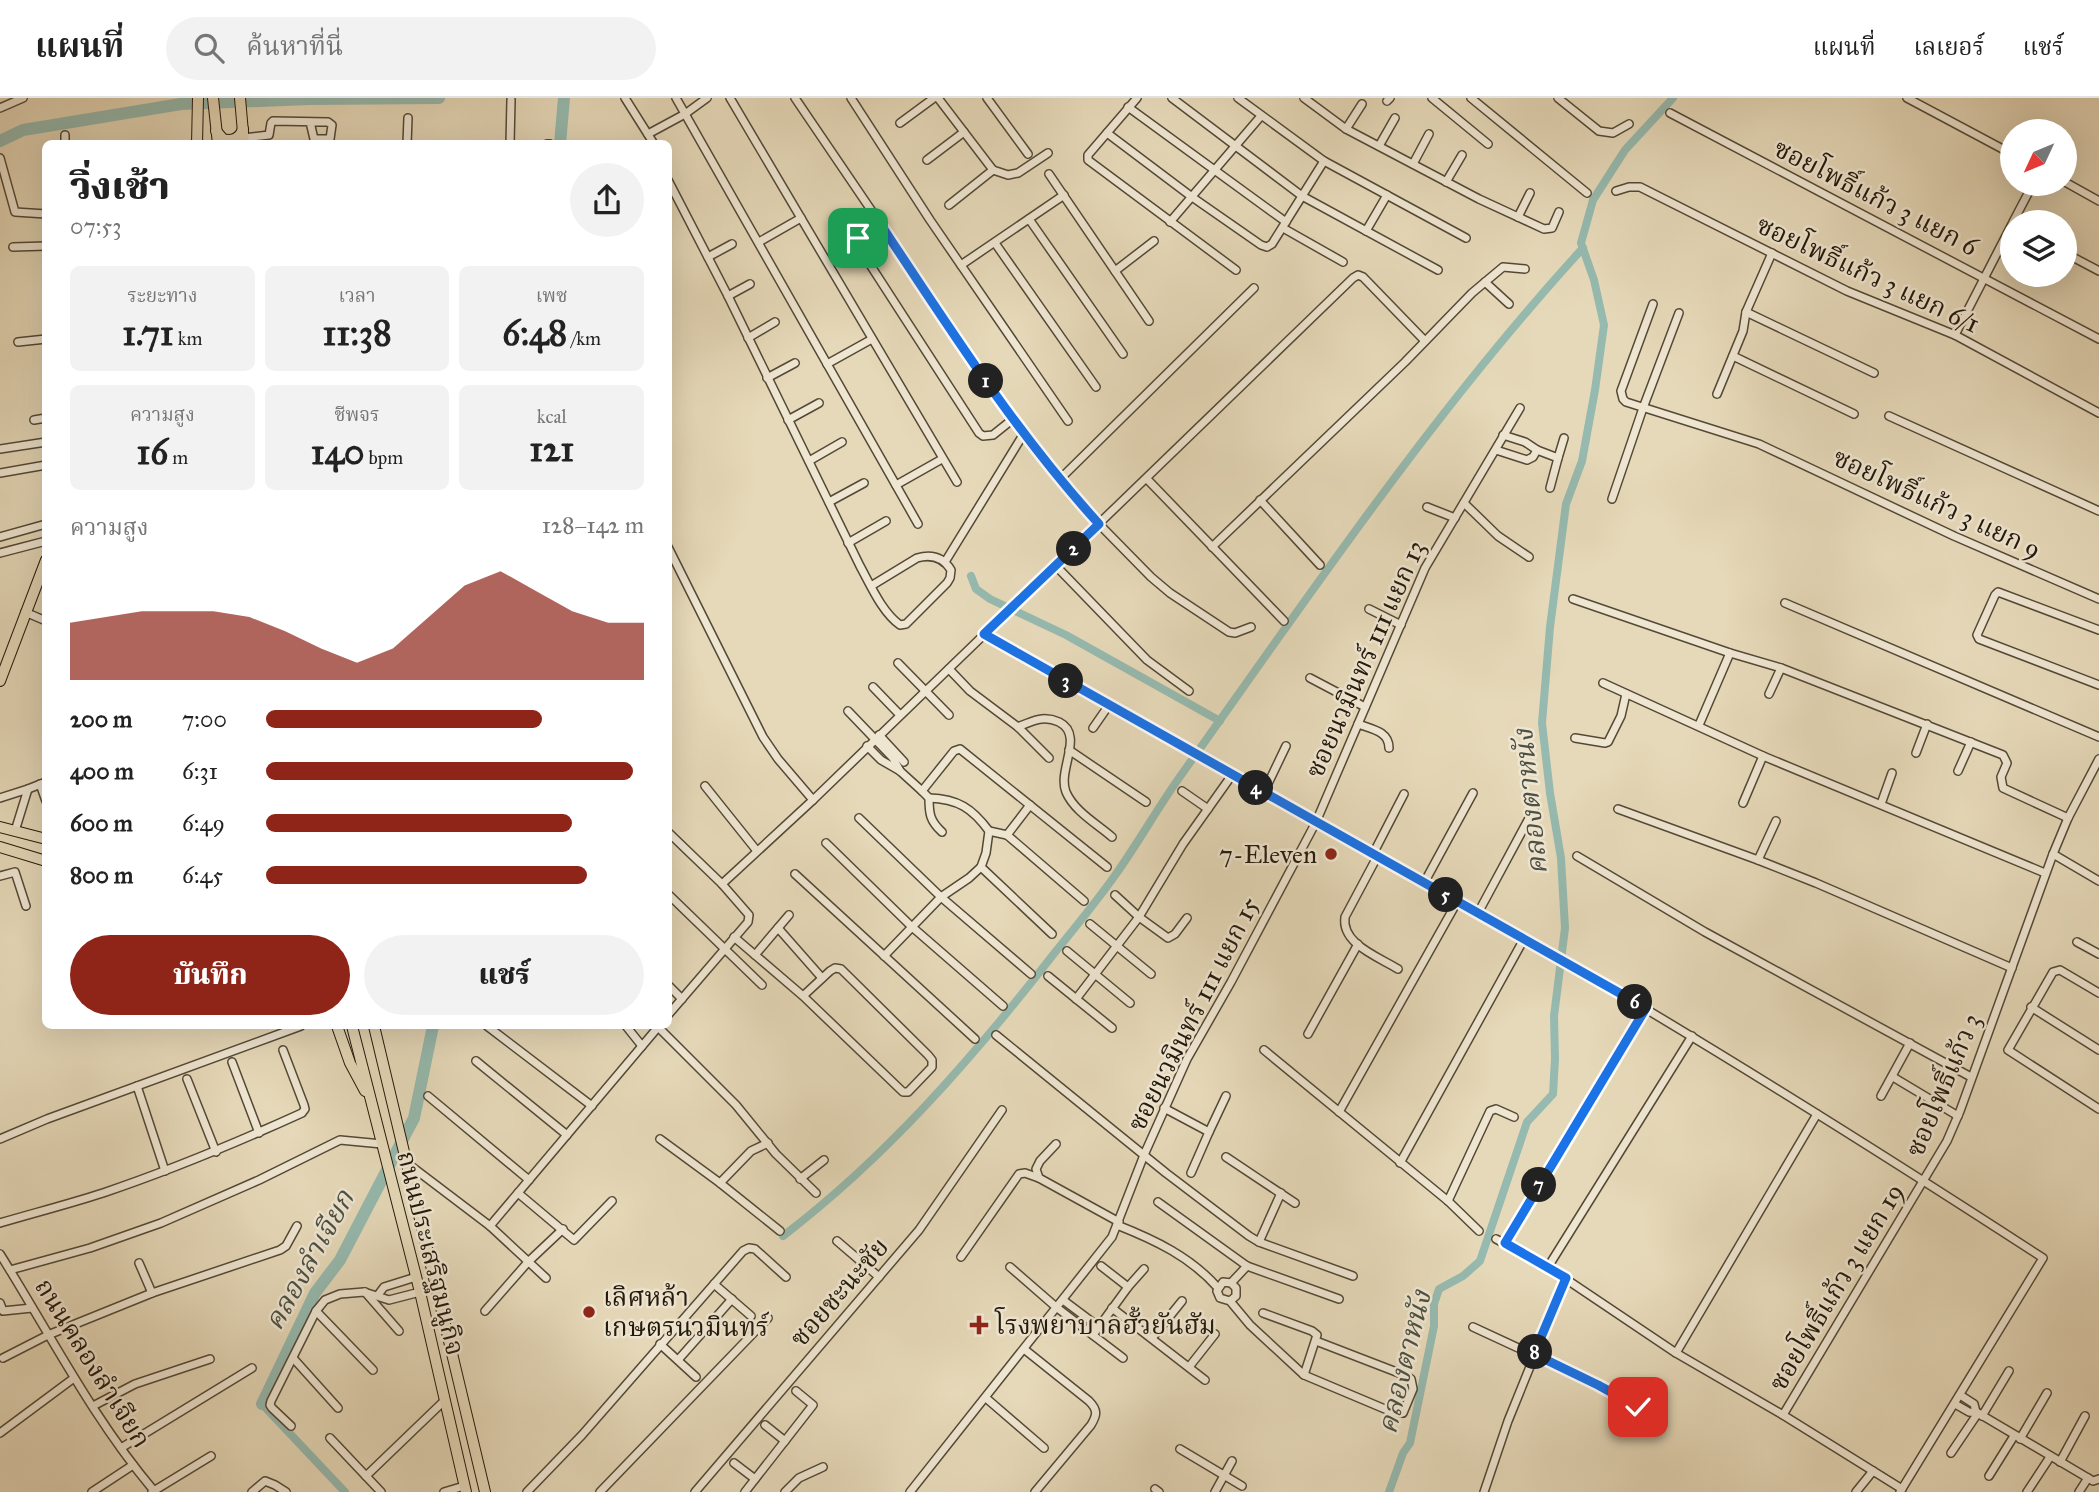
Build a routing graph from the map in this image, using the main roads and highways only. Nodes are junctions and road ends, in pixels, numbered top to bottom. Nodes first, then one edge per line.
1 (198, 98) edge
2 (213, 98) edge
3 (240, 98) edge
4 (242, 119) junction
5 (216, 129) junction
6 (197, 140) edge
7 (217, 140) edge
8 (228, 140) edge
9 (233, 140) edge
10 (244, 140) edge
11 (42, 570) edge
12 (2, 670) edge
13 (0, 681) edge
14 (0, 827) edge
15 (42, 838) edge
16 (0, 847) edge
17 (42, 860) edge
18 (338, 1029) edge
19 (353, 1029) edge
20 (375, 1029) edge
21 (373, 1107) junction
22 (465, 1489) edge
23 (485, 1492) edge

1 - 6 main road
2 - 5 main road
3 - 4 main road
4 - 9 main road
4 - 10 main road
5 - 7 main road
5 - 8 main road
11 - 12 main road
12 - 13 main road
14 - 15 main road
16 - 17 main road
18 - 21 main road
19 - 21 main road, ถนนประเสริฐมนูกิจ
20 - 23 main road, ถนนประเสริฐมนูกิจ
21 - 22 main road, ถนนประเสริฐมนูกิจ

